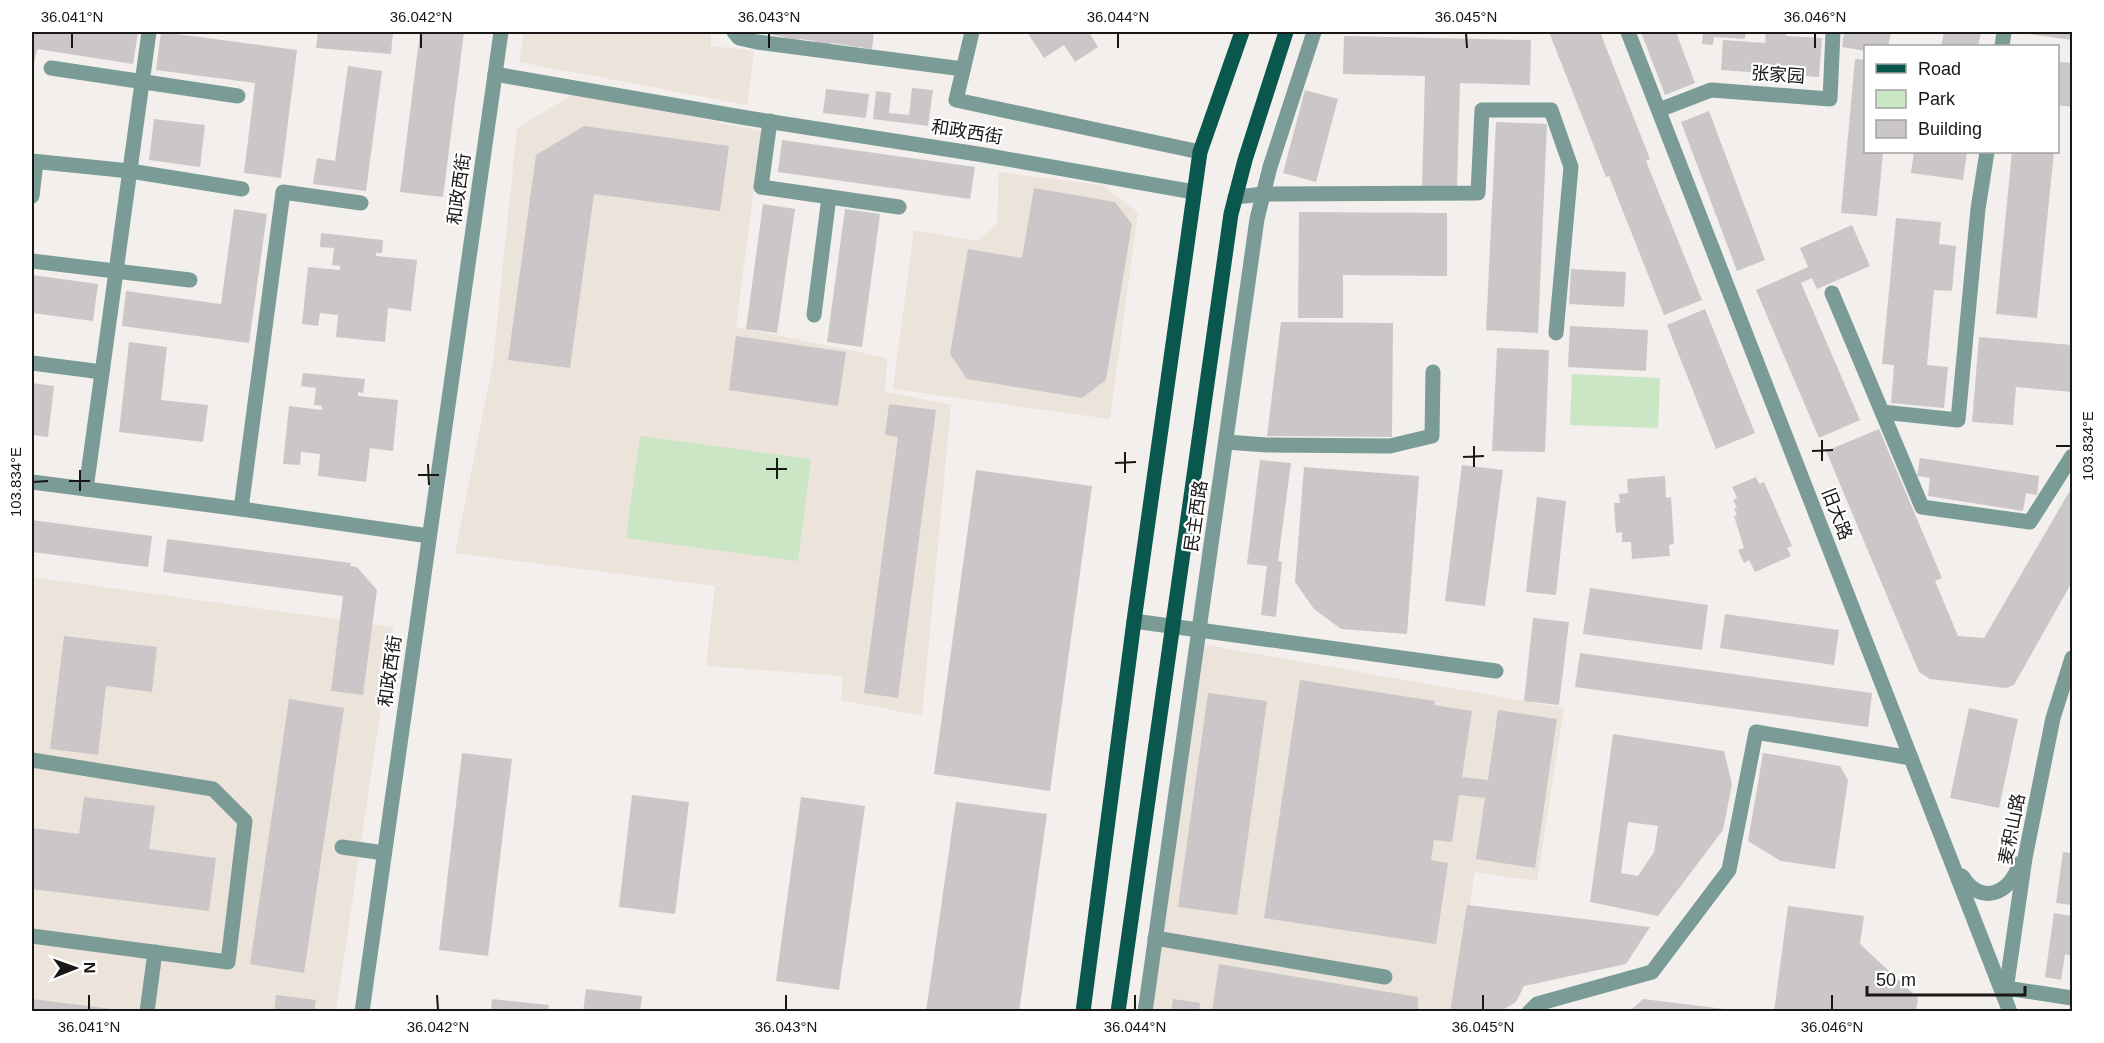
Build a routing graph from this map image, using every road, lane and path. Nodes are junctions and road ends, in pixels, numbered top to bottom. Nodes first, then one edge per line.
1 (149, 32) edge
2 (501, 32) edge
3 (734, 32) edge
4 (972, 32) edge
5 (1242, 32) edge
6 (1286, 32) edge
7 (1314, 32) edge
8 (1628, 32) edge
9 (1833, 32) edge
10 (51, 68) dead end
11 (963, 69) junction
12 (495, 74) junction
13 (142, 82) junction
14 (238, 96) dead end
15 (1659, 110) junction
16 (770, 121) junction
17 (1200, 152) junction
18 (1987, 153) edge
19 (34, 161) edge
20 (130, 171) junction
21 (242, 189) dead end
22 (1194, 192) junction
23 (1263, 194) junction
24 (32, 196) edge
25 (829, 197) junction
26 (1235, 197) junction
27 (361, 202) dead end
28 (899, 207) dead end
29 (32, 261) edge
30 (116, 272) junction
31 (190, 280) dead end
32 (1832, 293) dead end
33 (813, 315) dead end
34 (1556, 333) dead end
35 (32, 363) edge
36 (102, 372) junction
37 (1433, 372) dead end
38 (1882, 412) junction
39 (1226, 442) junction
40 (2073, 456) edge
41 (32, 482) edge
42 (86, 489) junction
43 (241, 509) junction
44 (429, 536) junction
45 (1134, 621) junction
46 (1173, 627) junction
47 (1199, 631) junction
48 (2073, 658) edge
49 (1496, 671) dead end
50 (1911, 758) junction
51 (32, 760) edge
52 (2034, 815) junction
53 (342, 847) dead end
54 (384, 853) junction
55 (1948, 853) junction
56 (32, 936) edge
57 (1155, 938) junction
58 (155, 952) junction
59 (1385, 977) dead end
60 (2073, 998) edge
61 (2006, 1002) edge
62 (147, 1011) edge
63 (362, 1011) edge
64 (1083, 1011) edge
65 (1118, 1011) edge
66 (1145, 1011) edge
67 (1529, 1011) edge

1 - 13 street
2 - 12 street
3 - 11 street
4 - 11 street
5 - 17 main road
6 - 26 main road, 民主西路
7 - 23 street, 民主西路
8 - 15 street, 旧大路
9 - 15 street, 张家园
10 - 13 street
11 - 17 street
12 - 16 street, 和政西街
12 - 44 street, 和政西街
13 - 14 street
13 - 20 street
15 - 50 street, 旧大路
16 - 22 street, 和政西街
16 - 25 street
17 - 22 main road
18 - 38 street
19 - 20 street
19 - 24 street
20 - 21 street
20 - 30 street
22 - 45 main road
23 - 26 street
23 - 34 street
23 - 39 street, 民主西路
25 - 28 street
25 - 33 street
26 - 46 main road, 民主西路
27 - 43 street
29 - 30 street
30 - 31 street
30 - 36 street
32 - 38 street
35 - 36 street
36 - 42 street
37 - 39 street
38 - 40 street
39 - 47 street, 民主西路
41 - 42 street
42 - 43 street
43 - 44 street
44 - 54 street, 和政西街
45 - 46 street
45 - 64 main road
46 - 47 street
46 - 65 main road, 民主西路
47 - 49 street
47 - 57 street, 民主西路
48 - 52 street, 麦积山路
50 - 55 street, 旧大路
50 - 67 street
51 - 58 street
52 - 55 street
52 - 61 street, 麦积山路
53 - 54 street
54 - 63 street, 和政西街
55 - 61 street, 旧大路
56 - 58 street
57 - 59 street
57 - 66 street, 民主西路
58 - 62 street
60 - 61 street

